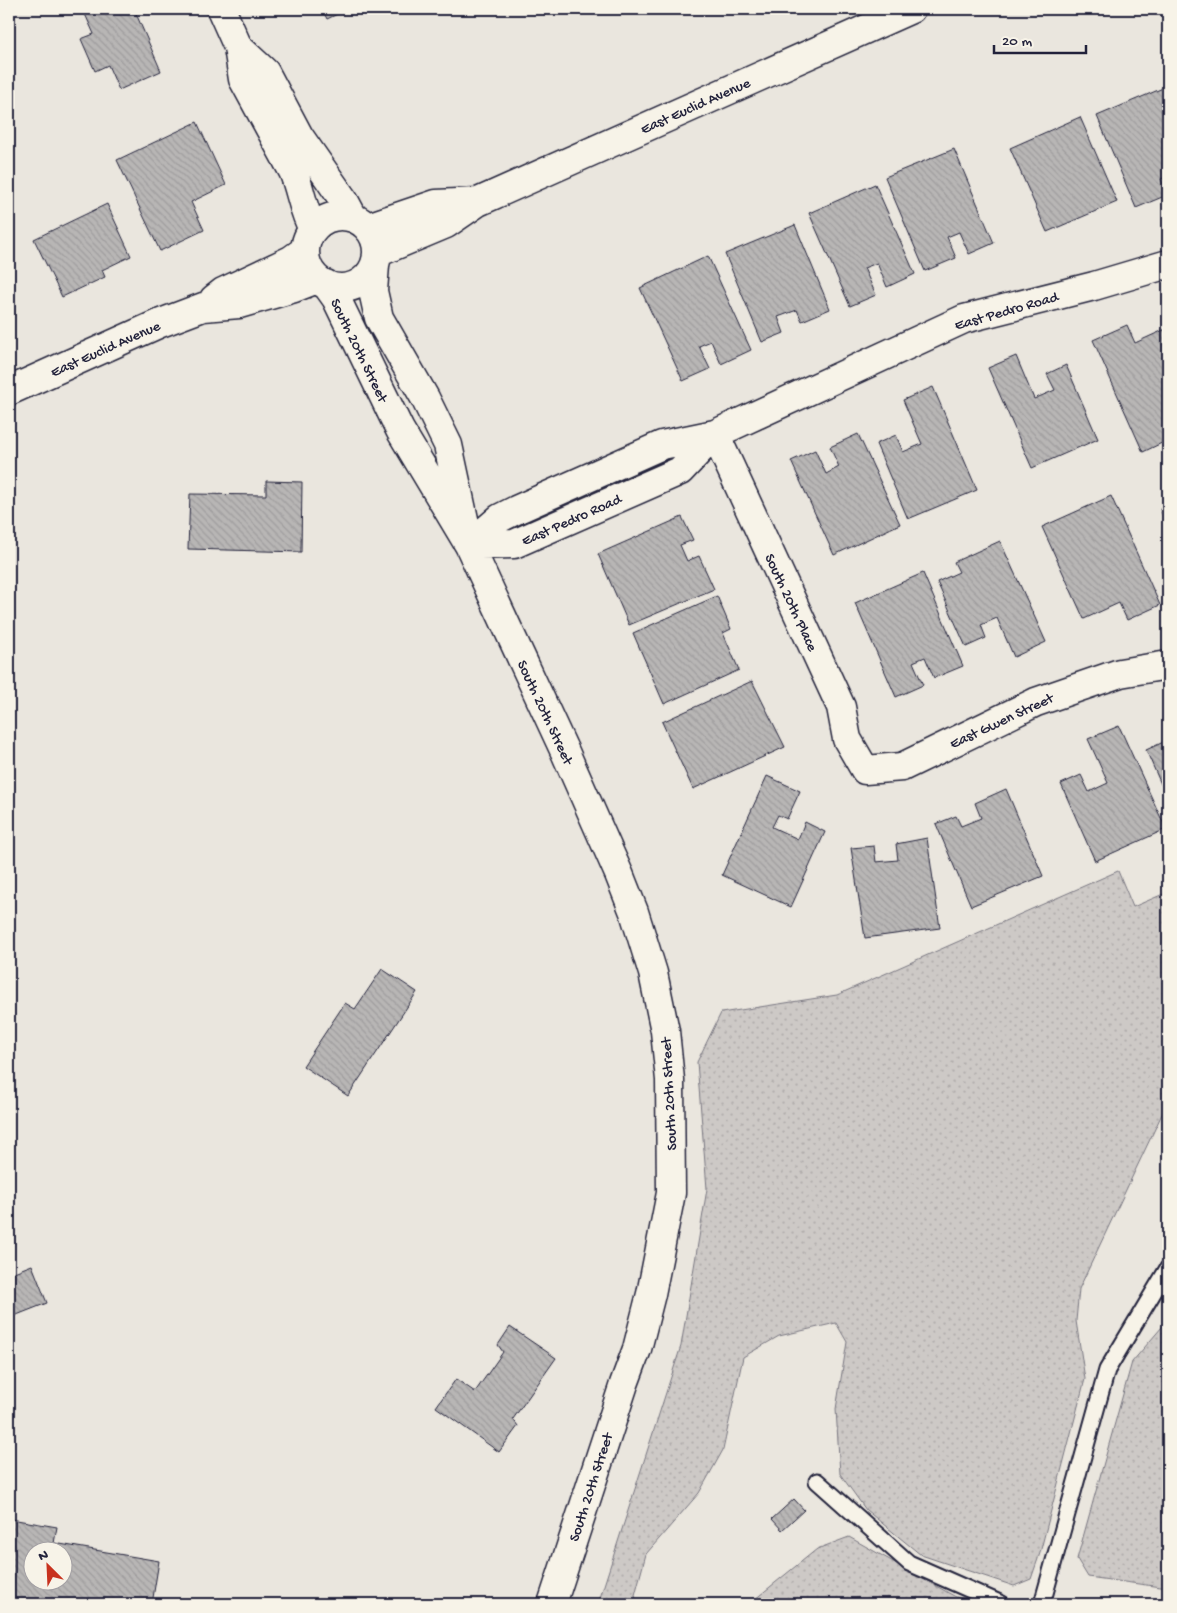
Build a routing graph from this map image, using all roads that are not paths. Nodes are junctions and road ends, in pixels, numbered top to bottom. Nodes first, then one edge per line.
1 (221, 9) edge
2 (912, 9) edge
3 (238, 48) junction
4 (478, 202) junction
5 (360, 222) junction
6 (309, 240) junction
7 (376, 259) junction
8 (1168, 264) edge
9 (322, 282) junction
10 (202, 307) junction
11 (9, 391) edge
12 (714, 434) junction
13 (469, 546) junction
14 (1168, 665) edge
15 (865, 770) joint
16 (1168, 1268) edge
17 (817, 1481) dead end
18 (552, 1604) edge
19 (1002, 1604) edge
20 (1042, 1604) edge

1 - 3 street
2 - 4 street, East Euclid Avenue
3 - 5 street
3 - 6 street
4 - 5 street, East Euclid Avenue
4 - 7 street, East Euclid Avenue
5 - 6 street
5 - 7 street
6 - 9 street
6 - 10 street, East Euclid Avenue
7 - 9 street
7 - 13 street, South 20th Street
8 - 12 street, East Pedro Road
9 - 10 street, East Euclid Avenue
9 - 13 street, South 20th Street
10 - 11 street, East Euclid Avenue
12 - 13 street, East Pedro Road
12 - 15 street, South 20th Place
13 - 18 street, South 20th Street
14 - 15 street, East Gwen Street
16 - 20 lane
17 - 19 lane

